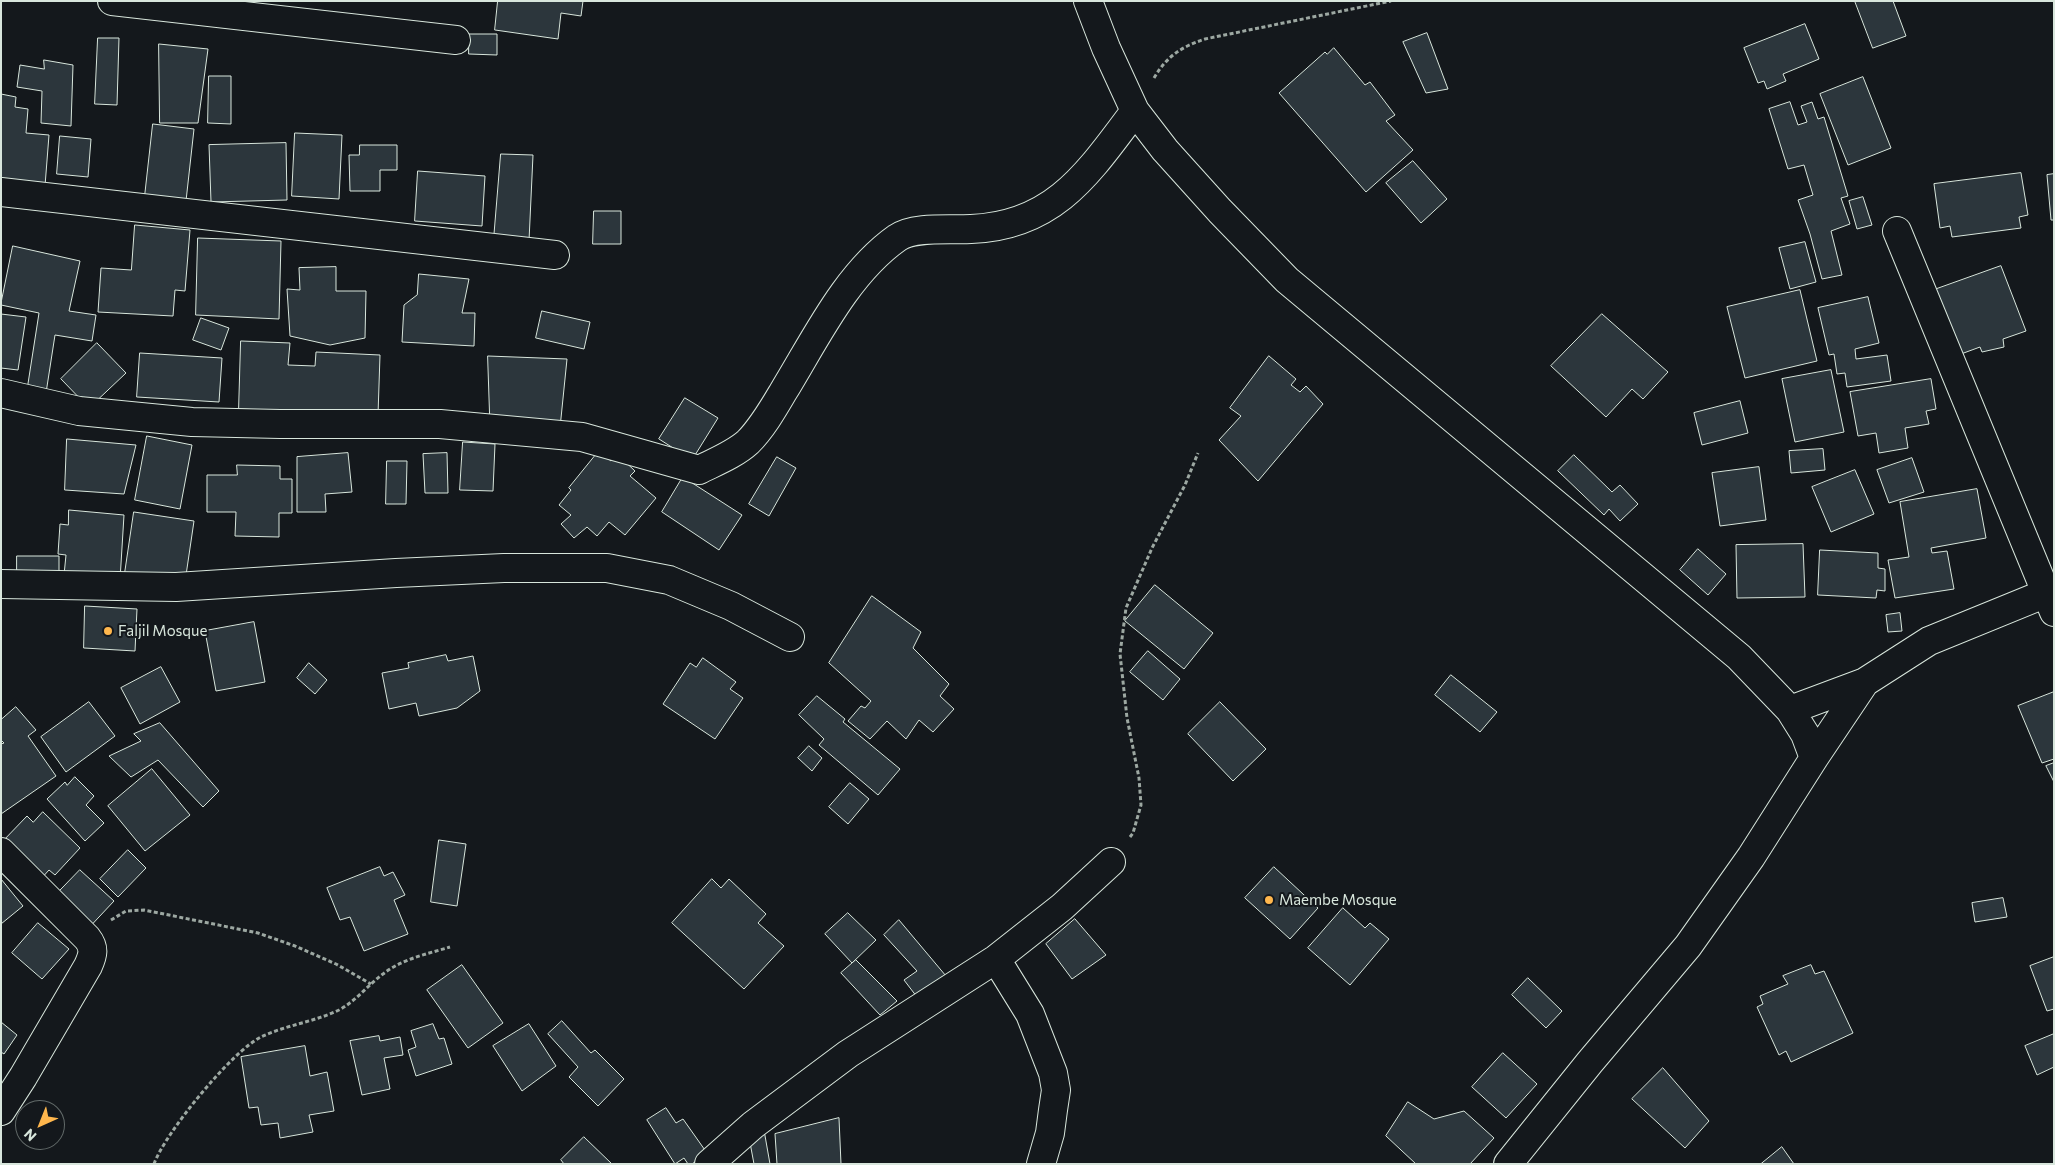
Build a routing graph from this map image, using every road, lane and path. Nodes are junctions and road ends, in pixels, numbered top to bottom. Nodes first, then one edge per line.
1 (112, 1) edge
2 (1088, 1) edge
3 (1391, 1) edge
4 (456, 40) dead end
5 (1135, 111) junction
6 (1, 192) edge
7 (1898, 231) dead end
8 (555, 255) dead end
9 (1, 393) edge
10 (1198, 453) dead end
11 (1, 584) edge
12 (2051, 599) edge
13 (790, 638) dead end
14 (1866, 682) junction
15 (1790, 710) junction
16 (1814, 758) junction
17 (1, 852) edge
18 (1111, 862) joint
19 (90, 942) junction
20 (450, 947) dead end
21 (996, 959) junction
22 (371, 984) junction
23 (1, 1111) edge
24 (154, 1164) edge
25 (709, 1164) edge
26 (1041, 1164) edge
27 (1508, 1164) edge

1 - 4 street
2 - 5 street
3 - 5 path
5 - 9 street
5 - 15 street
6 - 8 street
7 - 12 street
10 - 18 path
11 - 13 street
12 - 14 street
14 - 15 street
14 - 16 street
15 - 16 street
16 - 27 street
17 - 19 street
18 - 21 street
19 - 22 path
19 - 23 street
20 - 22 path
21 - 25 street
21 - 26 street
22 - 24 path

